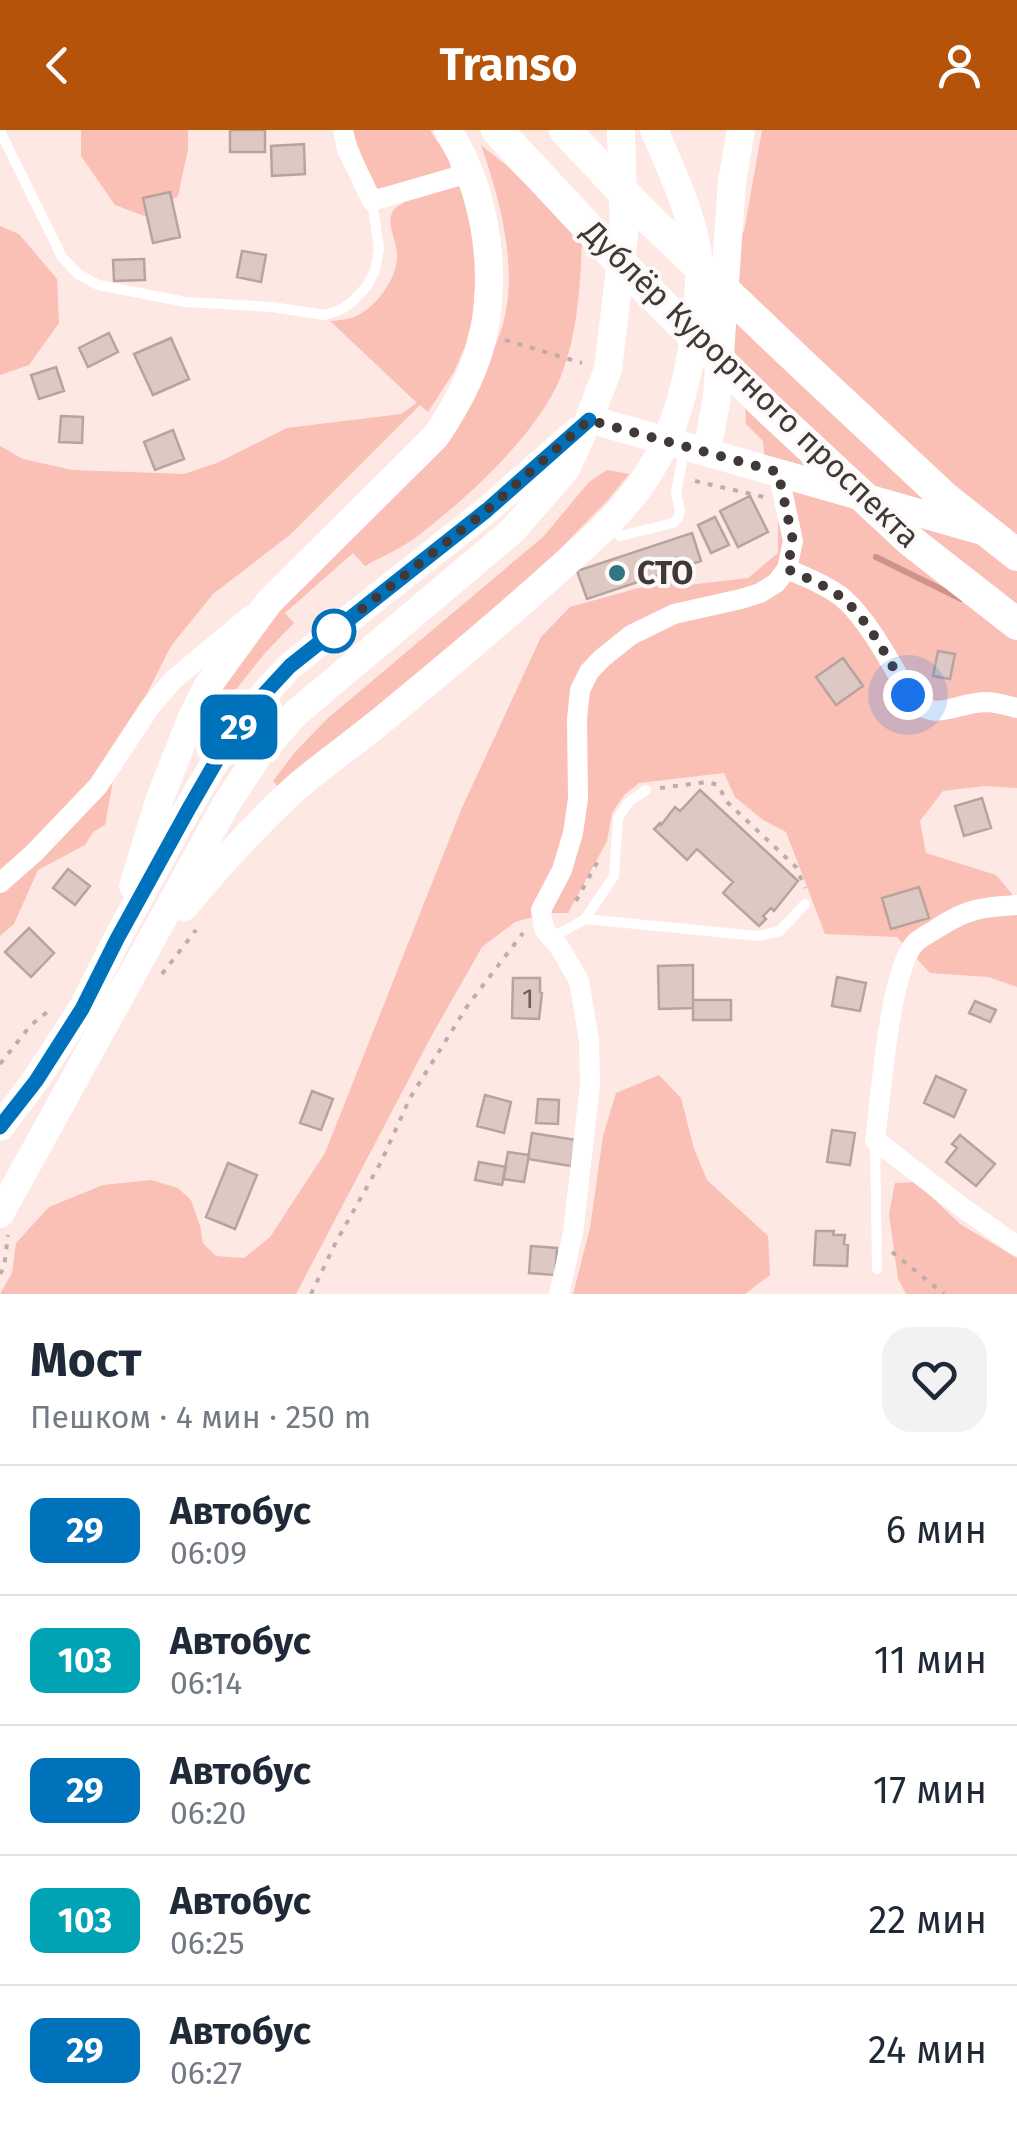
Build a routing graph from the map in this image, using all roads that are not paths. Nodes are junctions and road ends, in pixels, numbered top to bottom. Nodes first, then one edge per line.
1 (343, 130) edge
2 (448, 130) edge
3 (497, 130) edge
4 (564, 130) edge
5 (622, 130) edge
6 (654, 130) edge
7 (742, 130) edge
8 (0, 131) edge
9 (469, 173) junction
10 (372, 201) junction
11 (589, 420) junction
12 (696, 448) junction
13 (773, 485) junction
14 (620, 536) dead end
15 (1017, 541) edge
16 (1017, 555) edge
17 (787, 569) junction
18 (268, 602) junction
19 (1017, 624) edge
20 (1017, 708) edge
21 (646, 790) road end
22 (0, 883) edge
23 (805, 904) road end
24 (1017, 906) edge
25 (585, 919) junction
26 (552, 938) junction
27 (117, 939) junction
28 (153, 965) junction
29 (0, 1127) edge
30 (875, 1140) junction
31 (5, 1218) edge
32 (1017, 1246) edge
33 (877, 1270) dead end
34 (560, 1294) edge

1 - 10 street
2 - 9 main road
3 - 19 main road, Дублёр Курортного проспекта
4 - 16 main road, Дублёр Курортного проспекта
5 - 11 main road
6 - 28 main road
7 - 12 main road
8 - 10 lane
9 - 10 street
9 - 18 main road
11 - 12 main road
11 - 27 main road
11 - 28 main road
12 - 13 main road
12 - 14 lane
13 - 15 main road
13 - 17 street
17 - 20 street
17 - 26 street
18 - 22 street
18 - 27 main road
21 - 25 lane
23 - 25 lane
24 - 30 street
25 - 26 lane
26 - 34 street
27 - 29 main road
28 - 31 main road
30 - 32 street
30 - 33 lane

